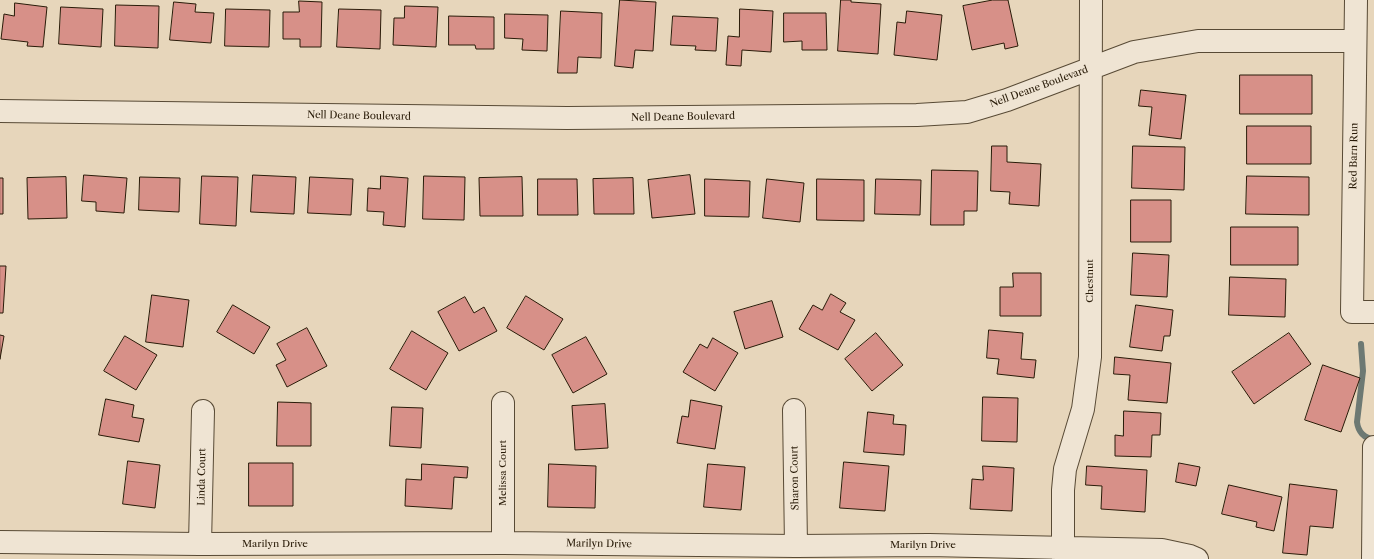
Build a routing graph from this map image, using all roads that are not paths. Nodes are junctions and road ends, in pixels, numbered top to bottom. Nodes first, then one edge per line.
1 (1091, 0) edge
2 (1356, 0) edge
3 (1355, 41) junction
4 (1090, 68) junction
5 (0, 111) edge
6 (1374, 312) edge
7 (503, 403) dead end
8 (794, 410) dead end
9 (203, 411) dead end
10 (1374, 448) edge
11 (0, 542) edge
12 (503, 543) junction
13 (200, 544) junction
14 (796, 546) junction
15 (1063, 554) edge
16 (1197, 559) edge
17 (1373, 559) edge

1 - 4 street, Chestnut
2 - 3 street, Red Barn Run
3 - 4 street, Nell Deane Boulevard
3 - 6 street, Red Barn Run
4 - 5 street, Nell Deane Boulevard
4 - 15 street, Chestnut
7 - 12 street, Melissa Court
8 - 14 street, Sharon Court
9 - 13 street, Linda Court
10 - 17 street
11 - 13 street, Marilyn Drive
12 - 13 street, Marilyn Drive
12 - 14 street, Marilyn Drive
14 - 15 street, Marilyn Drive
15 - 16 street, Marilyn Drive

